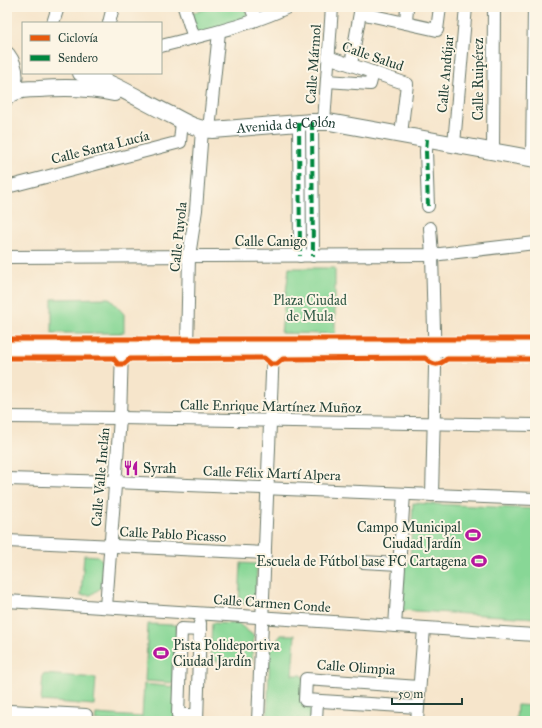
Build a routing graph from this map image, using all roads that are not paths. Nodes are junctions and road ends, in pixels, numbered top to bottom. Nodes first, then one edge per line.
1 (58, 7) edge
2 (113, 7) edge
3 (251, 7) edge
4 (288, 7) edge
5 (332, 7) edge
6 (408, 7) edge
7 (440, 7) edge
8 (466, 7) edge
9 (494, 7) edge
10 (534, 7) edge
11 (188, 8) edge
12 (360, 10) edge
13 (256, 20) junction
14 (53, 22) edge
15 (109, 22) edge
16 (406, 23) junction
17 (219, 32) junction
18 (194, 38) junction
19 (162, 46) edge
20 (7, 55) edge
21 (328, 57) junction
22 (22, 59) edge
23 (351, 64) junction
24 (373, 72) junction
25 (85, 74) edge
26 (327, 81) junction
27 (59, 87) junction
28 (8, 96) edge
29 (150, 105) junction
30 (182, 121) junction
31 (312, 123) junction
32 (206, 130) junction
33 (401, 134) junction
34 (427, 139) junction
35 (454, 144) junction
36 (493, 151) junction
37 (534, 158) edge
38 (7, 187) edge
39 (428, 206) dead end
40 (430, 228) dead end
41 (535, 243) edge
42 (432, 255) junction
43 (189, 256) junction
44 (300, 256) junction
45 (313, 256) junction
46 (7, 257) edge
47 (187, 348) junction
48 (273, 348) junction
49 (10, 349) edge
50 (122, 349) junction
51 (435, 349) junction
52 (535, 349) edge
53 (7, 417) edge
54 (120, 418) junction
55 (271, 421) junction
56 (434, 424) junction
57 (535, 426) edge
58 (7, 479) edge
59 (115, 482) junction
60 (268, 488) junction
61 (404, 494) junction
62 (432, 495) junction
63 (535, 499) edge
64 (7, 541) edge
65 (110, 546) junction
66 (265, 553) junction
67 (363, 562) dead end
68 (399, 564) junction
69 (7, 601) edge
70 (106, 607) junction
71 (201, 614) junction
72 (262, 617) junction
73 (395, 626) junction
74 (424, 628) junction
75 (200, 630) junction
76 (535, 635) edge
77 (419, 687) junction
78 (317, 701) junction
79 (418, 707) junction
80 (86, 715) dead end
81 (197, 718) edge
82 (8, 720) edge
83 (258, 721) edge
84 (316, 721) edge
85 (417, 721) edge

1 - 14 street
2 - 15 street
3 - 13 street
4 - 13 street
5 - 21 street, Calle Mármol
6 - 16 street
7 - 16 street
8 - 35 street, Calle Andújar
9 - 36 street, Calle Ruipérez
10 - 37 street
11 - 18 street
12 - 16 street
12 - 23 street
13 - 17 street
17 - 18 street
17 - 32 street, Calle Puyola
18 - 19 street
20 - 22 main road
20 - 28 main road
21 - 23 street, Calle Salud
21 - 26 street, Calle Mármol
23 - 24 street, Calle Salud
24 - 26 street
24 - 33 street, Calle Salud
25 - 27 main road
25 - 29 main road
26 - 31 street, Calle Mármol
27 - 28 main road
27 - 29 main road
29 - 30 main road, Avenida de Colón
30 - 32 main road, Avenida de Colón
30 - 38 street, Calle Santa Lucía
31 - 32 main road, Avenida de Colón
31 - 33 main road, Avenida de Colón
31 - 44 street
31 - 45 street
32 - 43 street, Calle Puyola
33 - 34 main road, Avenida de Colón
34 - 35 main road, Avenida de Colón
34 - 39 street
35 - 36 main road, Avenida de Colón
36 - 37 main road, Avenida de Colón
40 - 42 street
41 - 42 street, Calle Canigo
42 - 45 street, Calle Canigo
42 - 51 street
43 - 44 street, Calle Canigo
43 - 46 street, Calle Canigo
43 - 47 street, Calle Puyola
44 - 45 street, Calle Canigo
47 - 48 main road
47 - 50 main road
48 - 51 main road
48 - 55 street
49 - 50 main road
50 - 54 street, Calle Valle Inclán
51 - 52 main road
51 - 56 street
53 - 54 street, Calle Enrique Martínez Muñoz
54 - 55 street, Calle Enrique Martínez Muñoz
54 - 59 street, Calle Valle Inclán
55 - 56 street, Calle Enrique Martínez Muñoz
55 - 60 street
56 - 57 street, Calle Enrique Martínez Muñoz
56 - 62 street
58 - 59 street, Calle Félix Martí Alpera
59 - 60 street, Calle Félix Martí Alpera
59 - 65 street, Calle Valle Inclán
60 - 61 street, Calle Félix Martí Alpera
60 - 66 street
61 - 62 street, Calle Félix Martí Alpera
61 - 68 street
62 - 63 street, Calle Félix Martí Alpera
64 - 65 street, Calle Pablo Picasso
65 - 66 street, Calle Pablo Picasso
65 - 70 street, Calle Valle Inclán
66 - 72 street
67 - 68 street
68 - 73 street
69 - 70 street, Calle Carmen Conde
70 - 71 street, Calle Carmen Conde
71 - 72 street, Calle Carmen Conde
71 - 75 street
72 - 73 street, Calle Carmen Conde
72 - 83 street
73 - 74 street, Calle Carmen Conde
74 - 76 street, Calle Carmen Conde
74 - 77 street
75 - 81 street
75 - 81 street
77 - 78 street, Calle Olimpia
77 - 79 street
78 - 79 street
78 - 84 street
79 - 85 street
80 - 82 street

